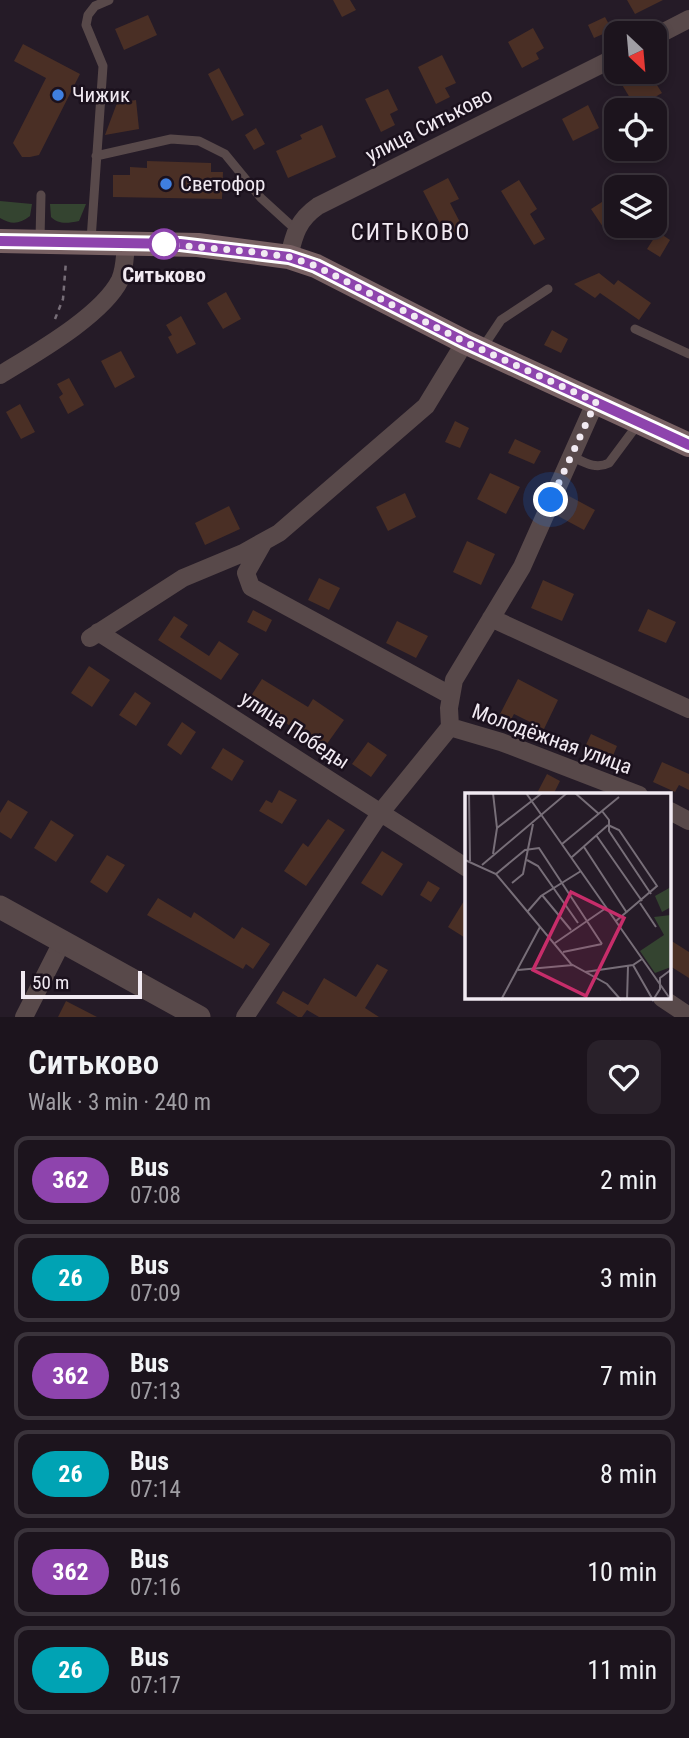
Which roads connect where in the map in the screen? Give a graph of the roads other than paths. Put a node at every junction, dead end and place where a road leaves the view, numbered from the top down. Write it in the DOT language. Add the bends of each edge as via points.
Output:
graph roads {
  1 [pos="109,0"];
  2 [pos="689,19"];
  3 [pos="667,30"];
  4 [pos="604,63"];
  5 [pos="96,156"];
  6 [pos="41,195"];
  7 [pos="295,229"];
  8 [pos="2,239"];
  9 [pos="40,241"];
  10 [pos="90,242"];
  11 [pos="127,243"];
  12 [pos="289,257"];
  13 [pos="548,289"];
  14 [pos="635,330"];
  15 [pos="473,346"];
  16 [pos="689,354"];
  17 [pos="0,375"];
  18 [pos="596,402"];
  19 [pos="639,422"];
  20 [pos="689,444"];
  21 [pos="571,456"];
  22 [pos="263,543"];
  23 [pos="491,618"];
  24 [pos="450,695"];
  25 [pos="689,709"];
  26 [pos="450,727"];
  27 [pos="634,793"];
  28 [pos="381,812"];
  29 [pos="672,812"];
  30 [pos="689,821"];
  31 [pos="465,867"];
  32 [pos="0,907"];
  33 [pos="62,942"];
  34 [pos="665,1000"];
  35 [pos="689,1016"];
  36 [pos="24,1017"];
  37 [pos="199,1017"];
  38 [pos="245,1017"];
  1 -- 5 [label="lane" via="95,6 86,25 103,66"];
  2 -- 3 [label="street"];
  4 -- 7 [label="street, улица Ситьково" via="318,206"];
  5 -- 7 [label="lane" via="171,139 199,141 225,154 261,198"];
  5 -- 10 [label="lane"];
  6 -- 9 [label="lane"];
  7 -- 12 [label="street"];
  8 -- 9 [label="main road"];
  9 -- 10 [label="main road"];
  10 -- 11 [label="main road"];
  11 -- 12 [label="main road"];
  11 -- 17 [label="street" via="120,279 109,296"];
  12 -- 15 [label="main road" via="326,271"];
  13 -- 15 [label="lane" via="501,320"];
  14 -- 16 [label="lane"];
  15 -- 18 [label="main road"];
  15 -- 22 [label="street" via="426,406"];
  18 -- 19 [label="main road"];
  18 -- 21 [label="street"];
  19 -- 20 [label="main road"];
  19 -- 21 [label="lane" via="609,463 592,466"];
  21 -- 23 [label="street" via="522,567"];
  22 -- 24 [label="street" via="246,573 251,587"];
  22 -- 28 [label="street, улица Победы" via="183,578 94,635"];
  23 -- 24 [label="street" via="454,680"];
  23 -- 25 [label="street"];
  24 -- 26 [label="street"];
  26 -- 27 [label="street, Молодёжная улица"];
  26 -- 28 [label="street"];
  28 -- 31 [label="street, улица Победы"];
  28 -- 38 [label="street"];
  29 -- 30 [label="street"];
  32 -- 33 [label="street"];
  33 -- 36 [label="street"];
  33 -- 37 [label="street"];
  34 -- 35 [label="street"];
}
